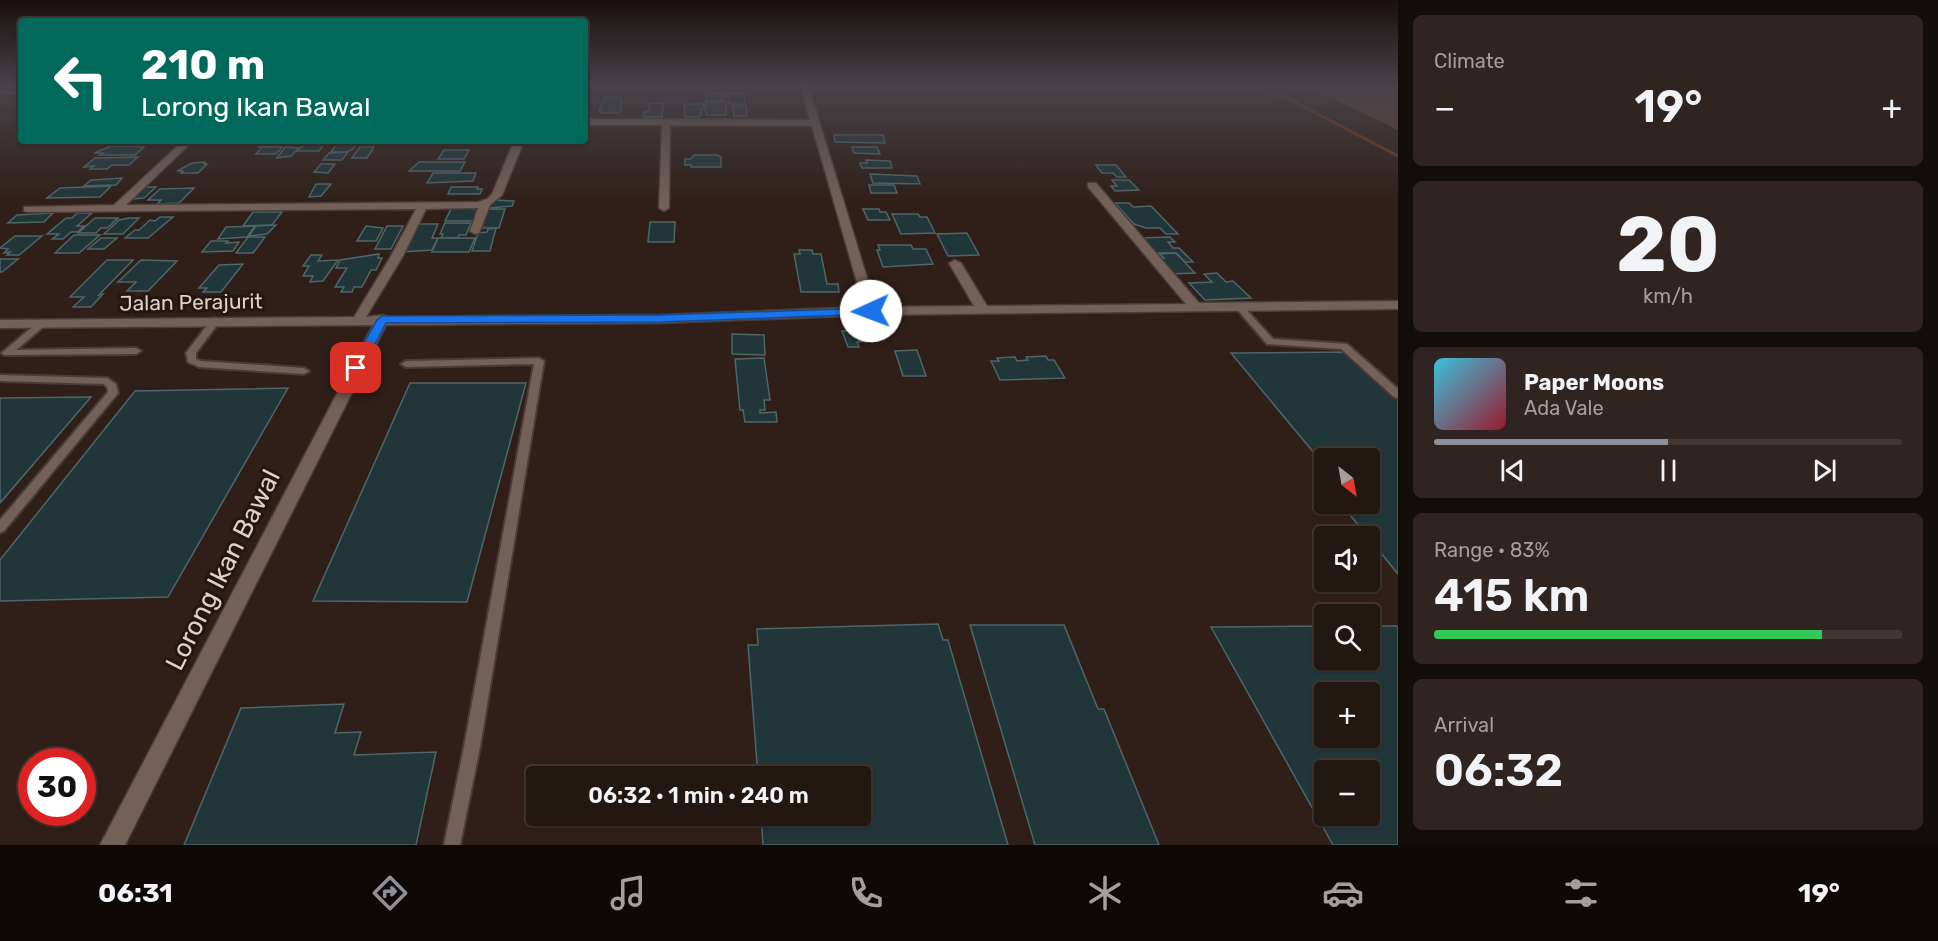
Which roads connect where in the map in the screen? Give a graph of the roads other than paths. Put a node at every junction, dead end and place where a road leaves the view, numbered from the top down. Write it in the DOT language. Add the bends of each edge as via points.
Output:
graph roads {
  1 [pos="666,124"];
  2 [pos="817,124"];
  3 [pos="185,144"];
  4 [pos="518,144"];
  5 [pos="1092,185"];
  6 [pos="485,204"];
  7 [pos="423,205"];
  8 [pos="117,208"];
  9 [pos="664,208"];
  10 [pos="28,209"];
  11 [pos="475,231"];
  12 [pos="955,263"];
  13 [pos="1398,305"];
  14 [pos="1240,308"];
  15 [pos="1197,309"];
  16 [pos="983,310"];
  17 [pos="871,311"];
  18 [pos="359,319"];
  19 [pos="382,320"];
  20 [pos="214,321"];
  21 [pos="0,324"];
  22 [pos="41,324"];
  23 [pos="136,351"];
  24 [pos="4,356"];
  25 [pos="406,364"];
  26 [pos="304,371"];
  27 [pos="0,378"];
  28 [pos="1398,396"];
  29 [pos="0,528"];
  30 [pos="112,845"];
  31 [pos="452,845"];
  1 -- 9 [label="street"];
  2 -- 17 [label="street"];
  3 -- 8 [label="street"];
  4 -- 6 [label="street" via="497,195"];
  5 -- 15 [label="street"];
  6 -- 7 [label="street"];
  6 -- 11 [label="street"];
  7 -- 8 [label="street"];
  7 -- 18 [label="street"];
  8 -- 10 [label="street"];
  12 -- 16 [label="street"];
  13 -- 14 [label="street, Jalan Perajurit"];
  14 -- 15 [label="street, Jalan Perajurit"];
  14 -- 28 [label="lane" via="1270,342 1344,346"];
  15 -- 16 [label="street, Jalan Perajurit"];
  16 -- 17 [label="street, Jalan Perajurit"];
  17 -- 19 [label="street, Jalan Perajurit" via="661,319"];
  18 -- 19 [label="street, Jalan Perajurit"];
  18 -- 20 [label="street, Jalan Perajurit"];
  19 -- 30 [label="street, Lorong Ikan Bawal"];
  20 -- 22 [label="street, Jalan Perajurit"];
  20 -- 26 [label="lane" via="191,353 191,360"];
  21 -- 22 [label="street, Jalan Perajurit"];
  22 -- 24 [label="lane"];
  23 -- 24 [label="lane"];
  25 -- 31 [label="lane" via="539,361"];
  27 -- 29 [label="lane" via="106,381 113,393"];
}
